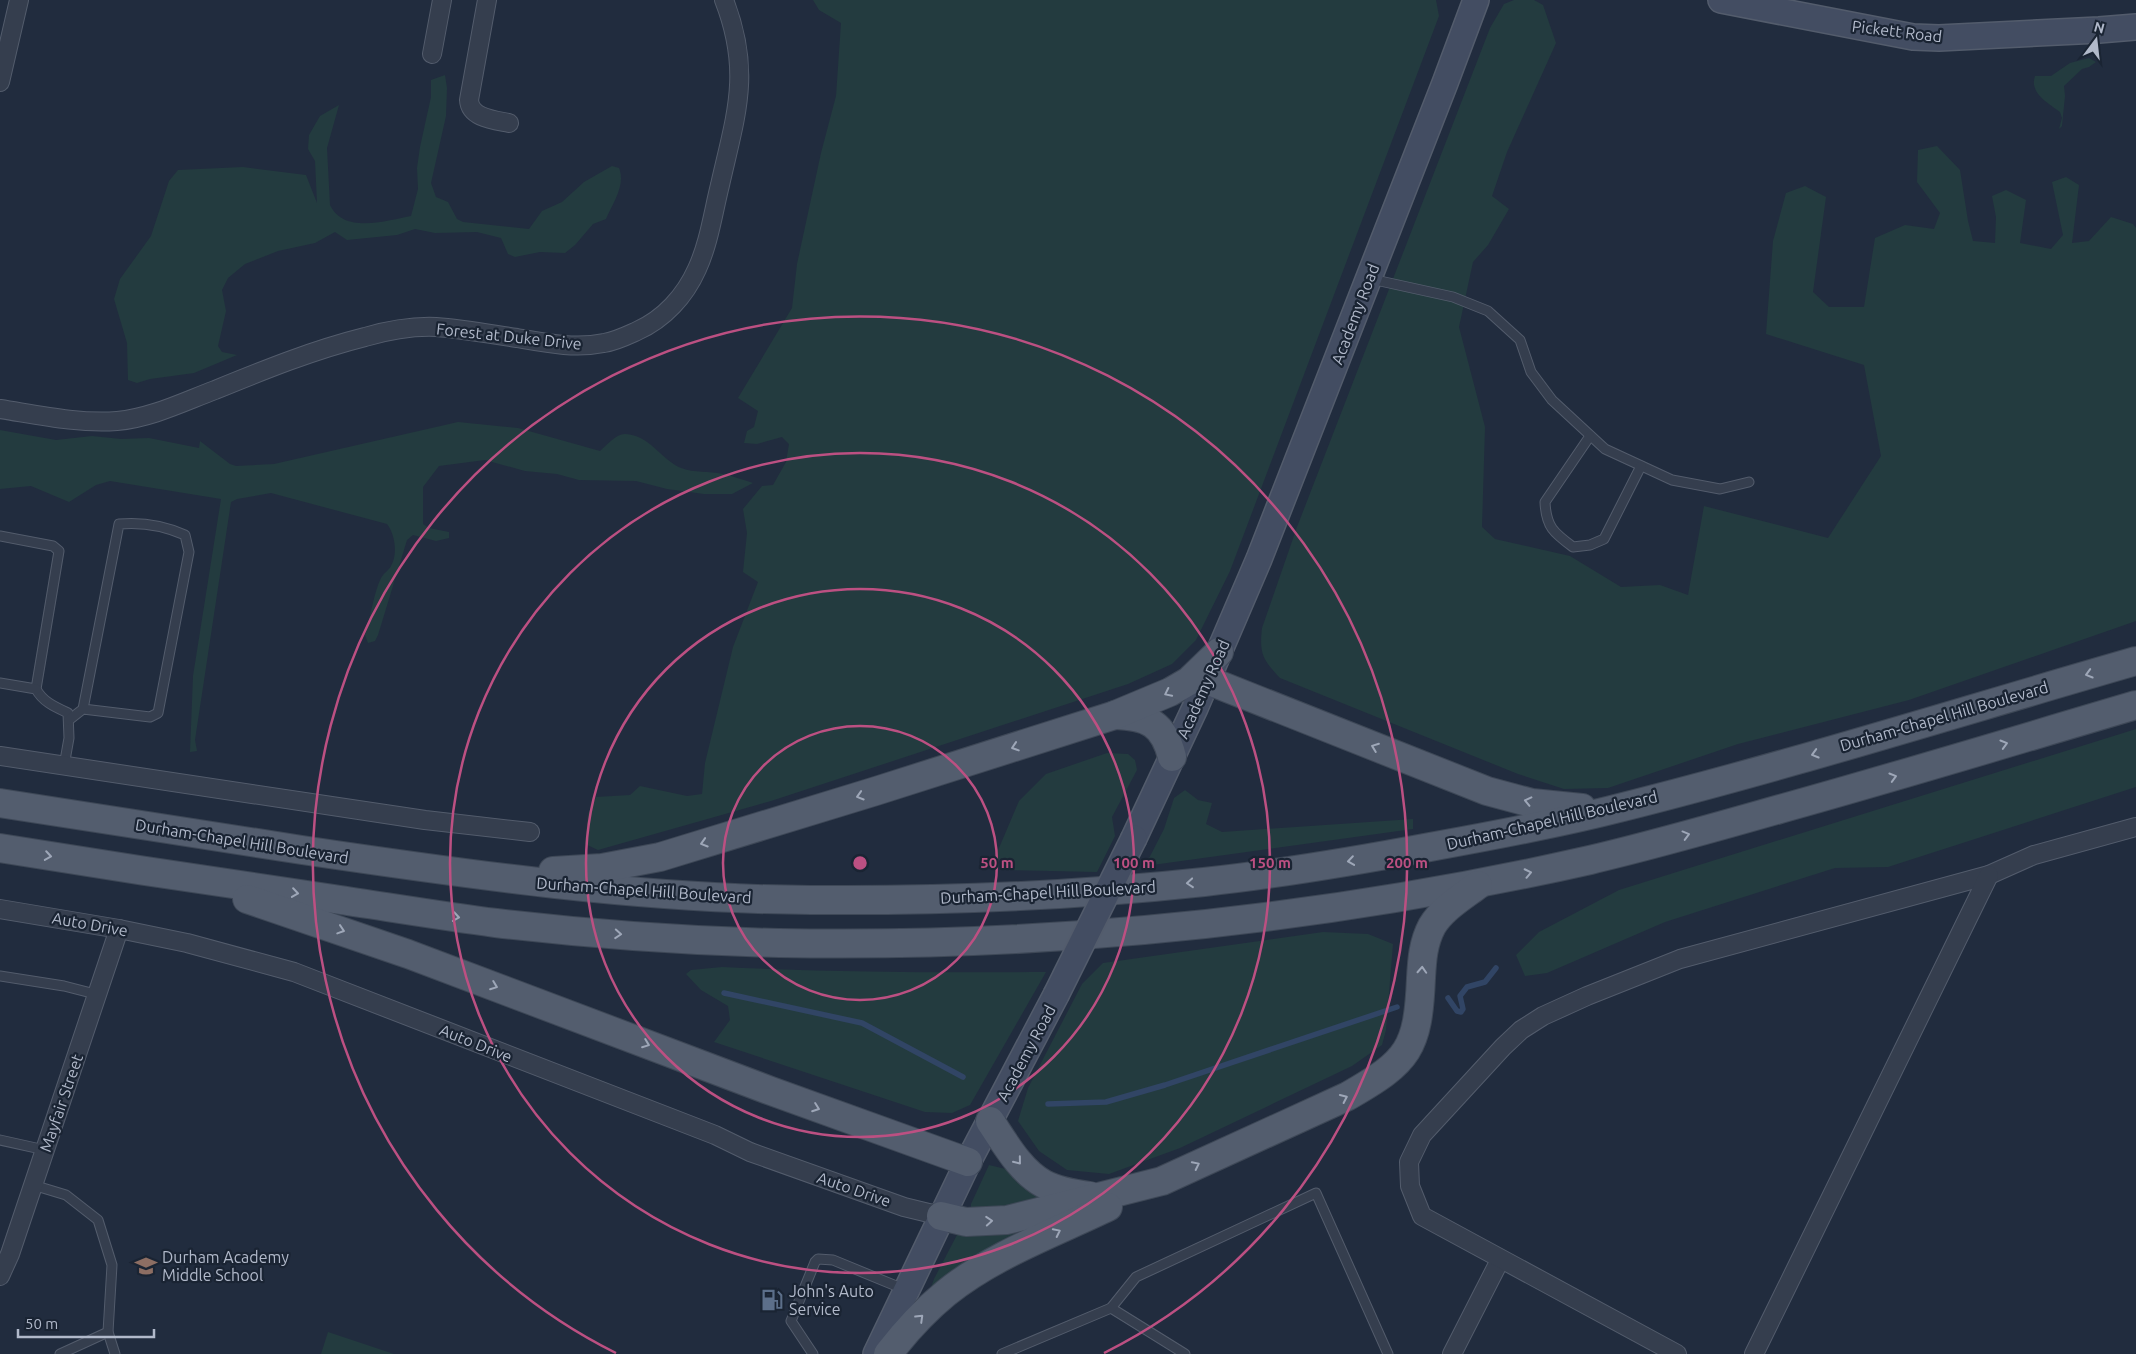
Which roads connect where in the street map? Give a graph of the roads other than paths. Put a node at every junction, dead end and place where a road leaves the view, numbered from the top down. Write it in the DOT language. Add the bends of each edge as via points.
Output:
graph roads {
  1 [pos="20,0"];
  2 [pos="442,0"];
  3 [pos="487,0"];
  4 [pos="724,0"];
  5 [pos="1476,0"];
  6 [pos="1721,0"];
  7 [pos="2136,26"];
  8 [pos="432,54"];
  9 [pos="0,82"];
  10 [pos="509,123"];
  11 [pos="1368,278"];
  12 [pos="0,409"];
  13 [pos="1590,436"];
  14 [pos="1641,466"];
  15 [pos="1749,482"];
  16 [pos="0,536"];
  17 [pos="1219,652"];
  18 [pos="2136,661"];
  19 [pos="1207,680"];
  20 [pos="0,683"];
  21 [pos="36,689"];
  22 [pos="2136,705"];
  23 [pos="83,709"];
  24 [pos="1115,715"];
  25 [pos="69,720"];
  26 [pos="0,756"];
  27 [pos="1172,757"];
  28 [pos="64,766"];
  29 [pos="0,804"];
  30 [pos="1611,810"];
  31 [pos="2136,827"];
  32 [pos="530,832"];
  33 [pos="0,848"];
  34 [pos="450,872"];
  35 [pos="179,876"];
  36 [pos="1989,876"];
  37 [pos="1480,883"];
  38 [pos="0,909"];
  39 [pos="119,929"];
  40 [pos="0,976"];
  41 [pos="99,995"];
  42 [pos="990,1121"];
  43 [pos="0,1140"];
  44 [pos="45,1150"];
  45 [pos="968,1162"];
  46 [pos="1162,1181"];
  47 [pos="33,1185"];
  48 [pos="1099,1197"];
  49 [pos="941,1216"];
  50 [pos="5,1252"];
  51 [pos="1500,1260"];
  52 [pos="0,1276"];
  53 [pos="906,1290"];
  54 [pos="1111,1308"];
  55 [pos="108,1332"];
  56 [pos="1018,1351"];
  57 [pos="60,1354"];
  58 [pos="115,1354"];
  59 [pos="813,1354"];
  60 [pos="876,1354"];
  61 [pos="888,1354"];
  62 [pos="1002,1354"];
  63 [pos="1184,1354"];
  64 [pos="1388,1354"];
  65 [pos="1452,1354"];
  66 [pos="1677,1354"];
  67 [pos="1754,1354"];
  1 -- 9 [label="street"];
  2 -- 8 [label="street"];
  3 -- 10 [label="street" via="469,107 474,113"];
  4 -- 12 [label="street, Forest at Duke Drive" via="739,50 739,100 708,235 697,270 681,295 645,327 615,341 586,346 476,331 418,328 366,337 303,355 165,410 133,418 79,420"];
  5 -- 11 [label="main road, Academy Road"];
  6 -- 7 [label="main road, Pickett Road" via="1913,37"];
  11 -- 13 [label="lane" via="1453,297 1488,312 1520,340 1531,372 1552,400"];
  11 -- 17 [label="main road, Academy Road" via="1259,559"];
  13 -- 14 [label="lane" via="1605,450"];
  13 -- 14 [label="lane" via="1545,502 1545,515 1554,532 1573,547 1604,539"];
  14 -- 15 [label="lane" via="1672,480 1720,489"];
  16 -- 21 [label="lane" via="53,546 59,551"];
  17 -- 19 [label="main road, Academy Road"];
  17 -- 24 [label="main road, one-way" via="1189,681"];
  18 -- 30 [label="main road, Durham-Chapel Hill Boulevard, one-way"];
  19 -- 27 [label="main road, Academy Road"];
  30 -- 19 [label="main road, one-way" via="1532,803 1487,791"];
  20 -- 21 [label="lane"];
  21 -- 25 [label="lane" via="51,706 68,714"];
  37 -- 22 [label="main road, one-way" via="1595,859 1714,827"];
  23 -- 23 [label="lane" via="119,524 171,529 185,535 188,552 158,713 150,717"];
  23 -- 25 [label="lane"];
  24 -- 27 [label="main road" via="1143,718 1155,725 1168,740"];
  24 -- 34 [label="main road, one-way" via="652,859 611,867 566,870"];
  25 -- 28 [label="lane"];
  26 -- 28 [label="street"];
  27 -- 42 [label="main road, Academy Road, bridge" via="1056,996"];
  28 -- 32 [label="street" via="425,820"];
  29 -- 34 [label="main road, Durham-Chapel Hill Boulevard"];
  30 -- 34 [label="main road, Durham-Chapel Hill Boulevard, one-way" via="1360,860 1206,882 974,899 808,900 672,895"];
  31 -- 36 [label="street" via="2034,855"];
  33 -- 35 [label="main road, one-way"];
  35 -- 37 [label="main road, one-way" via="495,923 583,932 689,940 870,944 1105,935 1226,923 1344,907"];
  35 -- 45 [label="main road, one-way" via="362,937"];
  36 -- 51 [label="street" via="1680,958 1587,996 1521,1030 1422,1136 1409,1162 1410,1186 1422,1216"];
  36 -- 67 [label="street"];
  46 -- 37 [label="main road, one-way" via="1348,1096 1394,1066 1406,1054 1420,1013 1423,953 1428,936 1441,914"];
  38 -- 39 [label="street, Auto Drive"];
  39 -- 41 [label="street, Mayfair Street"];
  39 -- 49 [label="street, Auto Drive" via="294,972 715,1135 750,1152 904,1207"];
  40 -- 41 [label="lane"];
  41 -- 44 [label="street, Mayfair Street"];
  42 -- 45 [label="main road, Academy Road"];
  42 -- 48 [label="main road, one-way" via="1020,1164 1043,1184"];
  43 -- 44 [label="lane"];
  44 -- 47 [label="street, Mayfair Street"];
  45 -- 49 [label="main road, Academy Road"];
  46 -- 48 [label="main road"];
  61 -- 46 [label="main road, one-way" via="919,1318 959,1284 1012,1253"];
  47 -- 50 [label="street, Mayfair Street"];
  47 -- 55 [label="lane" via="66,1195 98,1220 112,1265"];
  49 -- 48 [label="main road, one-way" via="966,1222 1007,1220"];
  49 -- 53 [label="main road, Academy Road"];
  50 -- 52 [label="street, Mayfair Street"];
  51 -- 65 [label="street"];
  51 -- 66 [label="street"];
  53 -- 59 [label="lane" via="834,1260 818,1259 791,1321"];
  53 -- 60 [label="main road, Academy Road"];
  54 -- 56 [label="lane"];
  54 -- 63 [label="lane"];
  54 -- 64 [label="lane" via="1136,1277 1316,1193"];
  55 -- 57 [label="lane"];
  55 -- 58 [label="lane"];
  56 -- 62 [label="lane"];
}
